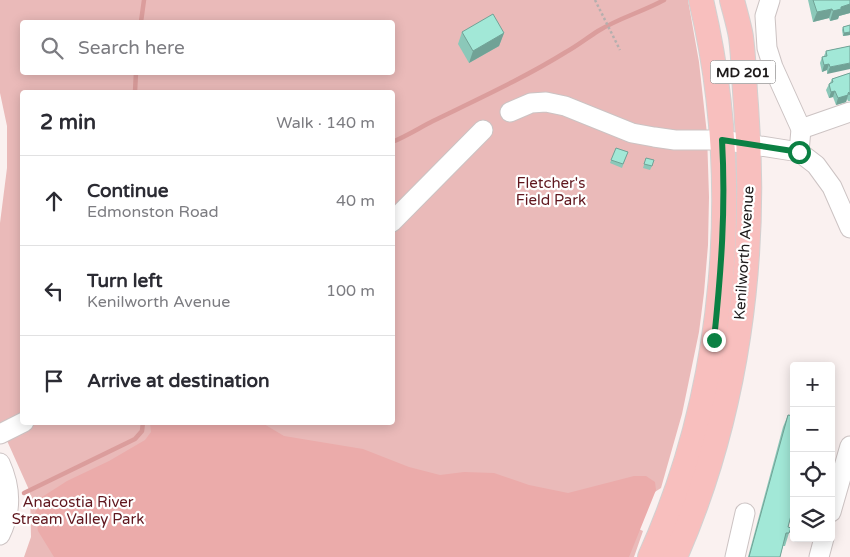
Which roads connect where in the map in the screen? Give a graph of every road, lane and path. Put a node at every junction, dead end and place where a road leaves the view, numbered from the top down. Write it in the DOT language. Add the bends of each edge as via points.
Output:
graph roads {
  1 [pos="595,0"];
  2 [pos="702,0"];
  3 [pos="732,0"];
  4 [pos="769,2"];
  5 [pos="620,50"];
  6 [pos="510,112"];
  7 [pos="850,112"];
  8 [pos="801,129"];
  9 [pos="483,130"];
  10 [pos="722,140"];
  11 [pos="749,145"];
  12 [pos="799,152"];
  13 [pos="395,219"];
  14 [pos="850,228"];
  15 [pos="20,424"];
  16 [pos="0,434"];
  17 [pos="850,446"];
  18 [pos="0,463"];
  19 [pos="835,498"];
  20 [pos="746,512"];
  21 [pos="0,535"];
  22 [pos="823,542"];
  23 [pos="650,557"];
  24 [pos="675,557"];
  25 [pos="735,557"];
  26 [pos="819,557"];
  1 -- 5 [label="path"];
  2 -- 10 [label="main road, Kenilworth Avenue / MD 201" via="718,92"];
  3 -- 11 [label="main road, Kenilworth Avenue / MD 201" via="741,37"];
  4 -- 8 [label="street" via="767,48"];
  6 -- 10 [label="street" via="530,103 546,102 646,136"];
  7 -- 8 [label="street"];
  8 -- 12 [label="street"];
  9 -- 13 [label="street"];
  10 -- 11 [label="street"];
  10 -- 23 [label="main road, Kenilworth Avenue / MD 201" via="723,246 714,340 688,457"];
  11 -- 12 [label="street"];
  11 -- 24 [label="main road, Kenilworth Avenue / MD 201" via="749,221 735,364 713,453"];
  12 -- 14 [label="street" via="816,165 832,187"];
  15 -- 16 [label="street"];
  17 -- 19 [label="street"];
  18 -- 21 [label="street" via="8,483 8,511"];
  20 -- 25 [label="street"];
  22 -- 26 [label="street"];
}
